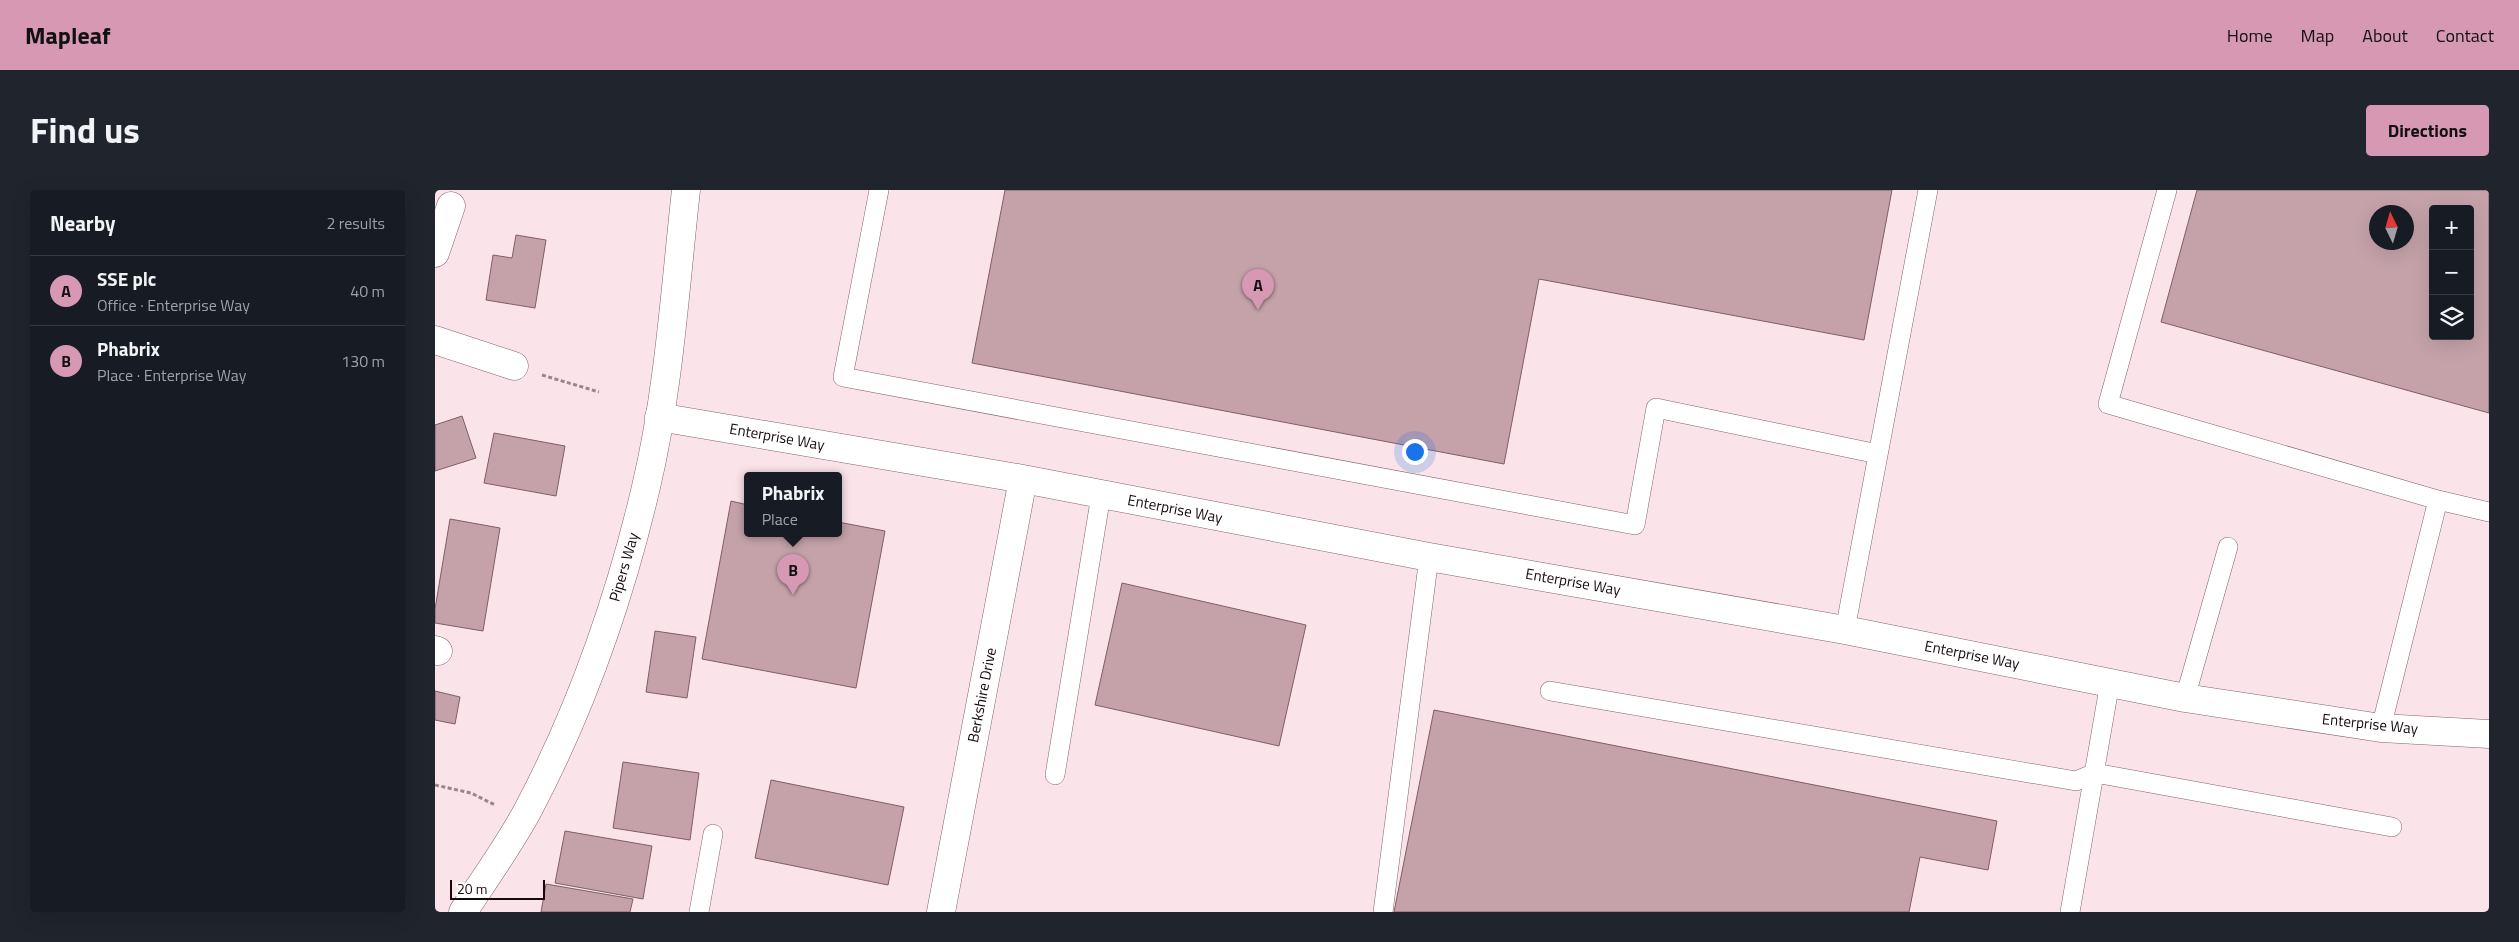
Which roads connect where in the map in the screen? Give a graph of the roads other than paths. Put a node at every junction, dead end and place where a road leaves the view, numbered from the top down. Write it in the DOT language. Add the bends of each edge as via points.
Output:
graph roads {
  1 [pos="686,190"];
  2 [pos="879,190"];
  3 [pos="1927,190"];
  4 [pos="2167,190"];
  5 [pos="451,206"];
  6 [pos="435,254"];
  7 [pos="435,340"];
  8 [pos="514,366"];
  9 [pos="659,417"];
  10 [pos="1878,454"];
  11 [pos="1023,479"];
  12 [pos="1101,495"];
  13 [pos="2438,500"];
  14 [pos="2489,512"];
  15 [pos="2228,547"];
  16 [pos="1429,556"];
  17 [pos="1845,630"];
  18 [pos="2109,682"];
  19 [pos="1550,691"];
  20 [pos="2185,698"];
  21 [pos="2381,728"];
  22 [pos="2489,734"];
  23 [pos="2095,773"];
  24 [pos="1055,775"];
  25 [pos="2392,828"];
  26 [pos="713,834"];
  27 [pos="463,912"];
  28 [pos="699,912"];
  29 [pos="941,912"];
  30 [pos="1383,912"];
  31 [pos="2070,912"];
  1 -- 9 [label="street, Pipers Way" via="672,335"];
  2 -- 10 [label="lane" via="843,377 1635,525 1655,408"];
  3 -- 10 [label="lane"];
  4 -- 13 [label="lane" via="2108,404"];
  5 -- 6 [label="street"];
  7 -- 8 [label="street"];
  9 -- 11 [label="street, Enterprise Way"];
  9 -- 27 [label="street, Pipers Way" via="646,486 611,614 580,699 529,807"];
  10 -- 17 [label="lane"];
  11 -- 12 [label="street, Enterprise Way"];
  11 -- 29 [label="street, Berkshire Drive"];
  12 -- 16 [label="street, Enterprise Way"];
  12 -- 24 [label="lane"];
  13 -- 14 [label="lane"];
  13 -- 21 [label="lane"];
  15 -- 20 [label="lane"];
  16 -- 17 [label="street, Enterprise Way"];
  16 -- 30 [label="lane"];
  17 -- 18 [label="street, Enterprise Way"];
  18 -- 20 [label="street, Enterprise Way"];
  18 -- 23 [label="lane"];
  19 -- 23 [label="lane" via="2075,781"];
  20 -- 21 [label="street, Enterprise Way"];
  21 -- 22 [label="street, Enterprise Way"];
  23 -- 25 [label="lane"];
  23 -- 31 [label="lane"];
  26 -- 28 [label="lane"];
}
